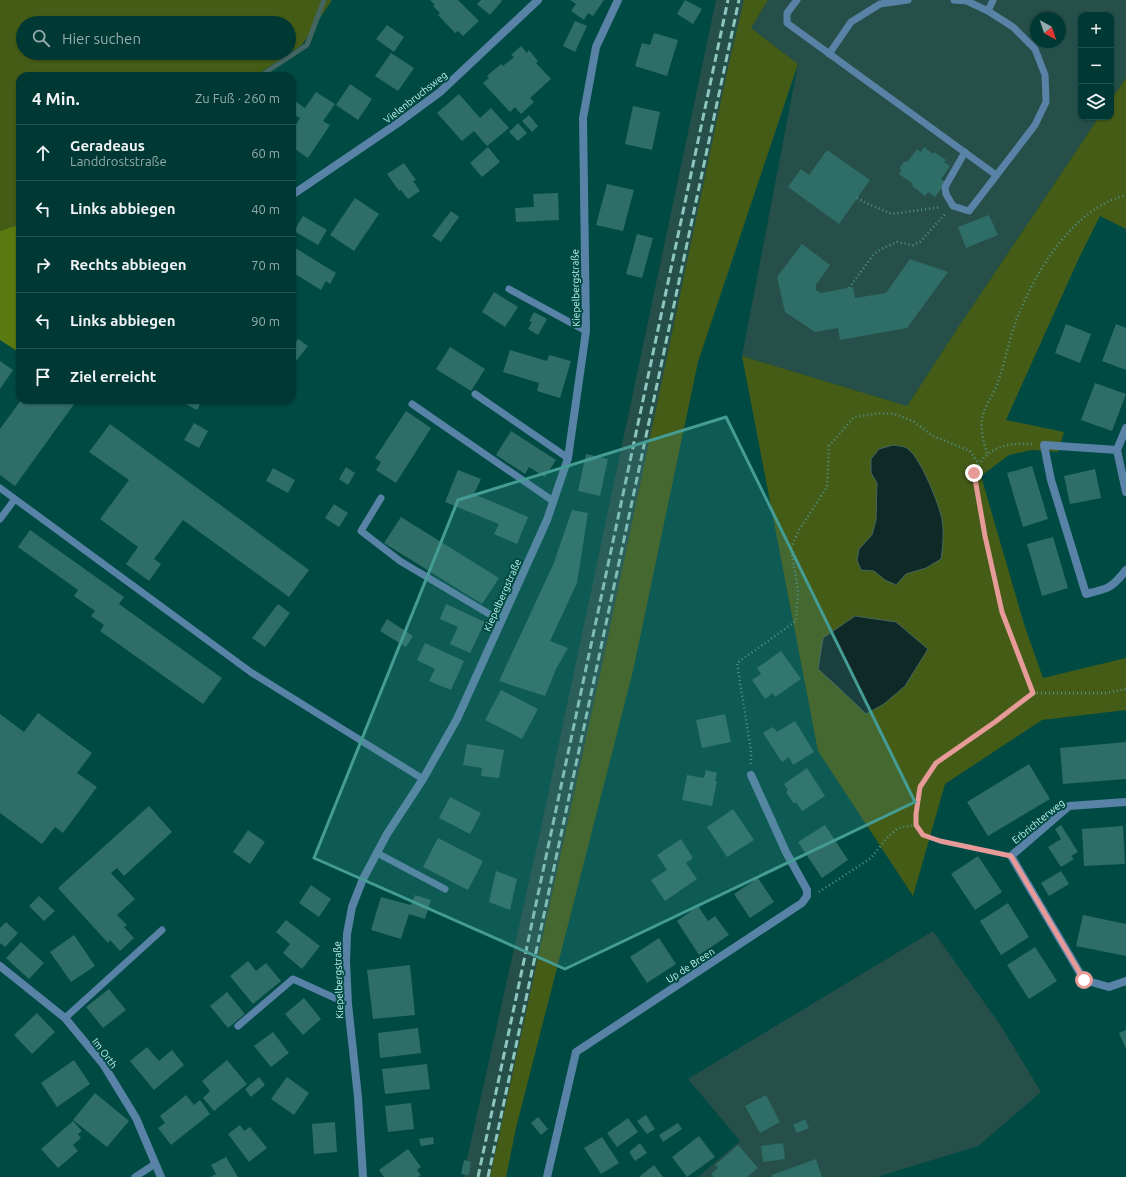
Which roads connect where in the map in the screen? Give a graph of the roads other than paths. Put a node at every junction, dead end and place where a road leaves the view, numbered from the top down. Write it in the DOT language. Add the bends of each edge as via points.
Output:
graph roads {
  1 [pos="538,0"];
  2 [pos="618,0"];
  3 [pos="797,0"];
  4 [pos="908,0"];
  5 [pos="954,0"];
  6 [pos="993,0"];
  7 [pos="988,11"];
  8 [pos="829,54"];
  9 [pos="965,152"];
  10 [pos="996,175"];
  11 [pos="296,192"];
  12 [pos="509,289"];
  13 [pos="586,331"];
  14 [pos="475,394"];
  15 [pos="412,404"];
  16 [pos="1126,428"];
  17 [pos="1118,450"];
  18 [pos="568,458"];
  19 [pos="0,488"];
  20 [pos="1126,492"];
  21 [pos="381,498"];
  22 [pos="15,499"];
  23 [pos="553,501"];
  24 [pos="0,519"];
  25 [pos="1126,570"];
  26 [pos="501,621"];
  27 [pos="751,775"];
  28 [pos="423,779"];
  29 [pos="1126,802"];
  30 [pos="377,853"];
  31 [pos="445,889"];
  32 [pos="162,930"];
  33 [pos="0,966"];
  34 [pos="1126,981"];
  35 [pos="348,1004"];
  36 [pos="65,1018"];
  37 [pos="238,1026"];
  38 [pos="155,1164"];
  39 [pos="135,1177"];
  40 [pos="161,1177"];
  41 [pos="364,1177"];
  42 [pos="547,1177"];
  1 -- 11 [label="street, Vielenbruchsweg" via="440,92"];
  2 -- 13 [label="street, Kiepelbergstraße" via="596,47 583,118"];
  3 -- 8 [label="lane" via="787,13 787,24"];
  4 -- 8 [label="lane" via="880,4 851,22"];
  5 -- 7 [label="lane" via="967,2"];
  6 -- 7 [label="lane"];
  7 -- 10 [label="lane" via="1013,27 1035,49 1045,76 1046,102 1035,125"];
  8 -- 9 [label="lane"];
  9 -- 10 [label="lane"];
  9 -- 10 [label="lane" via="945,187 953,206 969,211"];
  12 -- 13 [label="lane"];
  13 -- 18 [label="street, Kiepelbergstraße"];
  14 -- 18 [label="lane"];
  15 -- 23 [label="lane"];
  16 -- 17 [label="street"];
  17 -- 20 [label="street"];
  17 -- 25 [label="street" via="1044,445 1051,480 1086,594 1106,589 1116,583"];
  18 -- 23 [label="street, Kiepelbergstraße"];
  19 -- 22 [label="lane"];
  21 -- 26 [label="lane" via="361,531 400,561"];
  22 -- 24 [label="lane"];
  22 -- 28 [label="lane" via="252,673"];
  23 -- 26 [label="street, Kiepelbergstraße" via="547,520"];
  26 -- 28 [label="street, Kiepelbergstraße" via="457,719"];
  27 -- 42 [label="street, Up de Breen" via="786,852 803,881 807,896 802,903 576,1052"];
  28 -- 30 [label="street, Kiepelbergstraße" via="386,834"];
  29 -- 34 [label="street, Erbrichterweg" via="1069,806 1011,856 1084,980 1109,987"];
  30 -- 31 [label="lane"];
  30 -- 35 [label="street, Kiepelbergstraße" via="352,907 347,934"];
  32 -- 36 [label="lane"];
  33 -- 36 [label="street, Im Orth"];
  35 -- 37 [label="lane" via="293,979"];
  35 -- 41 [label="street, Kiepelbergstraße"];
  36 -- 38 [label="street, Im Orth" via="103,1064 136,1118"];
  38 -- 39 [label="lane"];
  38 -- 40 [label="street, Im Orth"];
}
